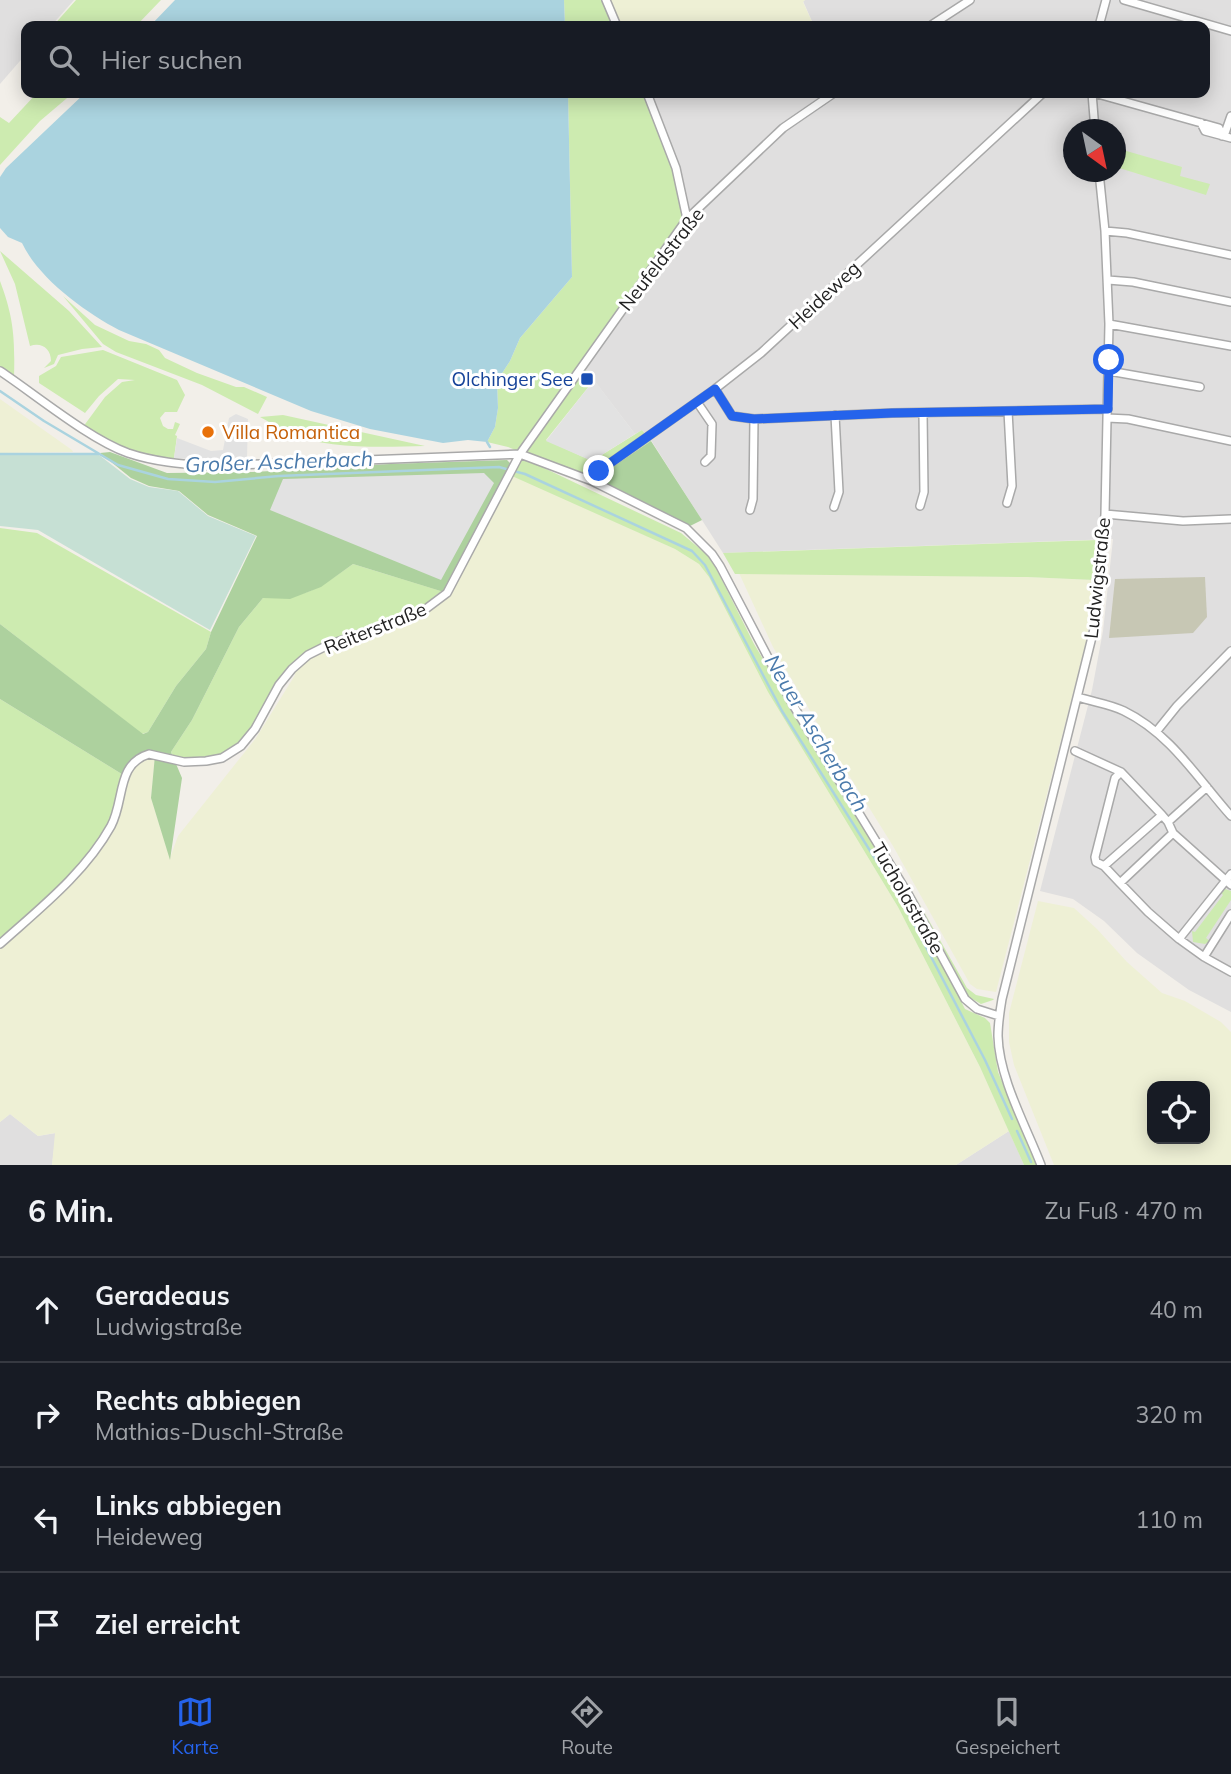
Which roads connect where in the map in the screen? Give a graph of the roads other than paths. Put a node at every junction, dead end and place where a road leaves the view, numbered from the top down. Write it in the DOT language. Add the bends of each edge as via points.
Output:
graph roads {
  1 [pos="606,0"];
  2 [pos="970,0"];
  3 [pos="1106,0"];
  4 [pos="1124,0"];
  5 [pos="615,21"];
  6 [pos="938,21"];
  7 [pos="1100,21"];
  8 [pos="1196,21"];
  9 [pos="1210,25"];
  10 [pos="1231,31"];
  11 [pos="649,98"];
  12 [pos="827,98"];
  13 [pos="1038,98"];
  14 [pos="1093,98"];
  15 [pos="1111,98"];
  16 [pos="1231,116"];
  17 [pos="1094,119"];
  18 [pos="1226,137"];
  19 [pos="1099,182"];
  20 [pos="687,219"];
  21 [pos="1105,231"];
  22 [pos="1231,255"];
  23 [pos="1108,280"];
  24 [pos="1231,302"];
  25 [pos="1110,324"];
  26 [pos="1231,346"];
  27 [pos="0,371"];
  28 [pos="1109,371"];
  29 [pos="1200,387"];
  30 [pos="715,389"];
  31 [pos="696,402"];
  32 [pos="1008,411"];
  33 [pos="923,413"];
  34 [pos="1107,413"];
  35 [pos="835,415"];
  36 [pos="754,419"];
  37 [pos="1231,441"];
  38 [pos="520,454"];
  39 [pos="705,462"];
  40 [pos="592,481"];
  41 [pos="1007,503"];
  42 [pos="920,506"];
  43 [pos="834,507"];
  44 [pos="750,510"];
  45 [pos="1105,514"];
  46 [pos="1231,519"];
  47 [pos="1231,651"];
  48 [pos="1078,696"];
  49 [pos="1156,732"];
  50 [pos="1075,751"];
  51 [pos="1121,772"];
  52 [pos="1207,788"];
  53 [pos="1162,814"];
  54 [pos="1231,816"];
  55 [pos="1168,822"];
  56 [pos="1173,833"];
  57 [pos="1104,866"];
  58 [pos="1229,880"];
  59 [pos="1120,883"];
  60 [pos="1231,914"];
  61 [pos="1179,939"];
  62 [pos="0,944"];
  63 [pos="1204,957"];
  64 [pos="1231,972"];
  65 [pos="999,1016"];
  66 [pos="1041,1165"];
  1 -- 5 [label="street"];
  2 -- 6 [label="street"];
  3 -- 7 [label="street"];
  4 -- 8 [label="street"];
  9 -- 10 [label="street"];
  11 -- 20 [label="street" via="676,168"];
  12 -- 20 [label="street, Neufeldstraße" via="783,128"];
  13 -- 30 [label="street, Heideweg" via="761,353"];
  14 -- 17 [label="street"];
  15 -- 18 [label="street" via="1219,128"];
  16 -- 18 [label="street"];
  19 -- 21 [label="street, Ludwigstraße"];
  20 -- 38 [label="street, Neufeldstraße"];
  21 -- 22 [label="street"];
  21 -- 23 [label="street, Ludwigstraße"];
  23 -- 24 [label="street"];
  23 -- 25 [label="street, Ludwigstraße"];
  25 -- 26 [label="street"];
  25 -- 28 [label="street, Ludwigstraße"];
  27 -- 38 [label="street" via="93,435 127,452 169,463 209,466"];
  28 -- 29 [label="street"];
  28 -- 34 [label="street, Ludwigstraße"];
  30 -- 31 [label="street, Heideweg"];
  30 -- 36 [label="street" via="732,416"];
  31 -- 39 [label="street" via="712,424 711,456"];
  31 -- 40 [label="street, Heideweg" via="599,471"];
  32 -- 33 [label="street"];
  32 -- 34 [label="street"];
  32 -- 41 [label="street" via="1013,486"];
  33 -- 35 [label="street"];
  33 -- 42 [label="street" via="924,492"];
  34 -- 37 [label="street"];
  34 -- 45 [label="street, Ludwigstraße"];
  35 -- 36 [label="street"];
  35 -- 43 [label="street" via="839,492"];
  36 -- 44 [label="street"];
  38 -- 40 [label="street, Tucholastraße"];
  38 -- 62 [label="street, Reiterstraße" via="447,593 437,603 308,655 279,685 241,746 222,758 184,762 149,754 131,764 112,824 98,846 55,896"];
  40 -- 65 [label="street, Tucholastraße" via="686,528 712,554 768,663 907,892 965,999 977,1009"];
  45 -- 46 [label="street" via="1183,521"];
  45 -- 48 [label="street, Ludwigstraße" via="1095,625"];
  47 -- 49 [label="street"];
  48 -- 49 [label="street" via="1122,710"];
  48 -- 65 [label="street, Ludwigstraße"];
  49 -- 52 [label="street" via="1186,759"];
  50 -- 51 [label="street"];
  51 -- 53 [label="street"];
  51 -- 57 [label="street" via="1115,778 1095,857"];
  52 -- 54 [label="street"];
  52 -- 55 [label="street"];
  53 -- 55 [label="street"];
  53 -- 57 [label="street"];
  55 -- 56 [label="street"];
  56 -- 58 [label="street"];
  56 -- 59 [label="street"];
  57 -- 59 [label="street"];
  58 -- 61 [label="street"];
  59 -- 61 [label="street"];
  60 -- 63 [label="street"];
  61 -- 63 [label="street"];
  63 -- 64 [label="street"];
  65 -- 66 [label="street" via="1001,1062"];
}
